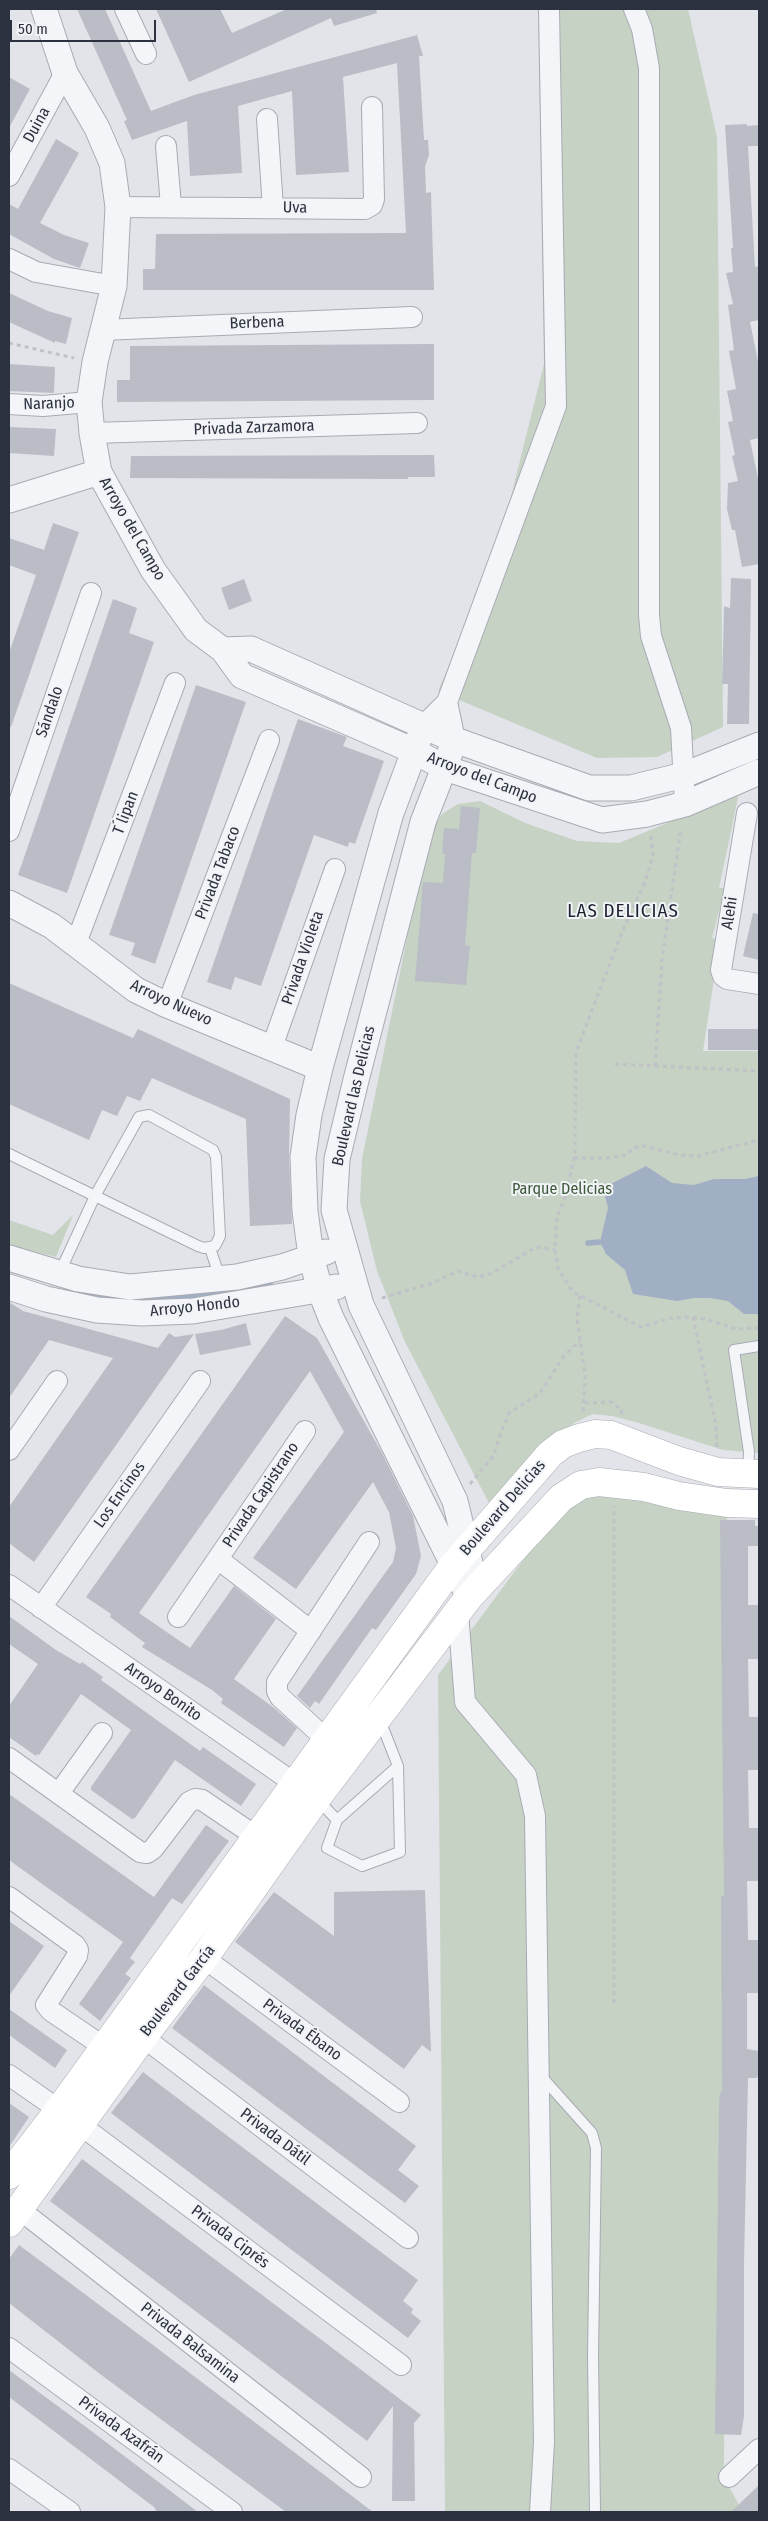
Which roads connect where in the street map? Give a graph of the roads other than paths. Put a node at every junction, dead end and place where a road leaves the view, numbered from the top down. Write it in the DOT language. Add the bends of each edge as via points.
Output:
graph roads {
  1 [pos="44,9"];
  2 [pos="125,9"];
  3 [pos="549,9"];
  4 [pos="634,9"];
  5 [pos="146,54"];
  6 [pos="66,73"];
  7 [pos="372,107"];
  8 [pos="267,119"];
  9 [pos="166,146"];
  10 [pos="9,176"];
  11 [pos="172,206"];
  12 [pos="118,207"];
  13 [pos="273,208"];
  14 [pos="9,259"];
  15 [pos="114,286"];
  16 [pos="412,317"];
  17 [pos="102,330"];
  18 [pos="90,402"];
  19 [pos="9,404"];
  20 [pos="417,423"];
  21 [pos="92,433"];
  22 [pos="99,472"];
  23 [pos="9,500"];
  24 [pos="91,592"];
  25 [pos="223,650"];
  26 [pos="175,682"];
  27 [pos="447,702"];
  28 [pos="424,725"];
  29 [pos="269,740"];
  30 [pos="455,740"];
  31 [pos="759,745"];
  32 [pos="414,751"];
  33 [pos="445,768"];
  34 [pos="759,772"];
  35 [pos="684,775"];
  36 [pos="685,804"];
  37 [pos="747,813"];
  38 [pos="9,831"];
  39 [pos="335,869"];
  40 [pos="9,903"];
  41 [pos="76,943"];
  42 [pos="759,984"];
  43 [pos="167,1005"];
  44 [pos="272,1047"];
  45 [pos="320,1068"];
  46 [pos="9,1154"];
  47 [pos="95,1196"];
  48 [pos="210,1248"];
  49 [pos="343,1248"];
  50 [pos="311,1256"];
  51 [pos="9,1258"];
  52 [pos="59,1274"];
  53 [pos="221,1279"];
  54 [pos="9,1287"];
  55 [pos="320,1290"];
  56 [pos="357,1294"];
  57 [pos="759,1346"];
  58 [pos="57,1381"];
  59 [pos="200,1381"];
  60 [pos="305,1430"];
  61 [pos="9,1450"];
  62 [pos="754,1474"];
  63 [pos="759,1504"];
  64 [pos="369,1542"];
  65 [pos="459,1558"];
  66 [pos="218,1559"];
  67 [pos="9,1585"];
  68 [pos="469,1598"];
  69 [pos="41,1608"];
  70 [pos="178,1617"];
  71 [pos="311,1631"];
  72 [pos="379,1717"];
  73 [pos="102,1733"];
  74 [pos="327,1740"];
  75 [pos="9,1758"];
  76 [pos="347,1758"];
  77 [pos="398,1766"];
  78 [pos="306,1791"];
  79 [pos="59,1793"];
  80 [pos="338,1820"];
  81 [pos="257,1837"];
  82 [pos="9,1897"];
  83 [pos="204,1958"];
  84 [pos="142,2037"];
  85 [pos="104,2047"];
  86 [pos="539,2074"];
  87 [pos="9,2075"];
  88 [pos="399,2102"];
  89 [pos="69,2117"];
  90 [pos="12,2164"];
  91 [pos="14,2216"];
  92 [pos="408,2238"];
  93 [pos="9,2348"];
  94 [pos="401,2365"];
  95 [pos="759,2449"];
  96 [pos="9,2469"];
  97 [pos="361,2477"];
  98 [pos="729,2477"];
  99 [pos="70,2512"];
  100 [pos="232,2512"];
  101 [pos="540,2512"];
  102 [pos="595,2512"];
  1 -- 6 [label="street, Arroyo del Campo"];
  2 -- 5 [label="street"];
  3 -- 27 [label="street" via="556,406"];
  4 -- 35 [label="street" via="642,30 649,68 649,616 651,636 680,728"];
  6 -- 10 [label="street, Duina"];
  6 -- 12 [label="street, Arroyo del Campo" via="97,128 112,163"];
  7 -- 13 [label="street, Uva" via="372,205 365,209"];
  8 -- 13 [label="street"];
  9 -- 11 [label="street"];
  11 -- 12 [label="street, Uva"];
  11 -- 13 [label="street, Uva"];
  12 -- 15 [label="street, Arroyo del Campo"];
  14 -- 15 [label="street" via="36,272"];
  15 -- 17 [label="street, Arroyo del Campo"];
  16 -- 17 [label="street, Berbena"];
  17 -- 18 [label="street, Arroyo del Campo"];
  18 -- 19 [label="street, Naranjo" via="43,406"];
  18 -- 21 [label="street, Arroyo del Campo"];
  20 -- 21 [label="street, Privada Zarzamora"];
  21 -- 22 [label="street, Arroyo del Campo"];
  22 -- 23 [label="street"];
  22 -- 25 [label="street, Arroyo del Campo" via="153,570 196,630"];
  24 -- 38 [label="street, Sándalo"];
  25 -- 28 [label="street, Arroyo del Campo" via="252,649"];
  25 -- 32 [label="street, Arroyo del Campo" via="242,676"];
  26 -- 41 [label="street, T´lipan"];
  27 -- 28 [label="street"];
  27 -- 30 [label="street"];
  28 -- 30 [label="street, Arroyo del Campo"];
  28 -- 32 [label="street"];
  29 -- 43 [label="street, Privada Tabaco"];
  30 -- 33 [label="street, Boulevard las Delicias"];
  30 -- 35 [label="street, Arroyo del Campo" via="589,788 632,788"];
  31 -- 35 [label="street, Arroyo del Campo"];
  32 -- 33 [label="street, Arroyo del Campo"];
  32 -- 45 [label="street" via="390,813"];
  33 -- 36 [label="street, Arroyo del Campo" via="602,820 647,814"];
  33 -- 49 [label="street, Boulevard las Delicias" via="423,822 337,1159 334,1210"];
  34 -- 36 [label="street, Arroyo del Campo"];
  35 -- 36 [label="street"];
  37 -- 42 [label="street, Alehi" via="721,970 727,979"];
  39 -- 44 [label="street, Privada Violeta"];
  40 -- 41 [label="street, Arroyo Nuevo"];
  41 -- 43 [label="street, Arroyo Nuevo" via="136,990"];
  43 -- 44 [label="street, Arroyo Nuevo"];
  44 -- 45 [label="street, Arroyo Nuevo"];
  45 -- 50 [label="street" via="303,1157"];
  46 -- 47 [label="lane"];
  47 -- 48 [label="lane" via="198,1246"];
  47 -- 48 [label="lane" via="138,1117 149,1115 213,1150 216,1156 220,1236 215,1246"];
  47 -- 52 [label="lane"];
  48 -- 53 [label="lane"];
  49 -- 50 [label="street, Arroyo Hondo"];
  49 -- 56 [label="street, Boulevard las Delicias"];
  50 -- 53 [label="street, Arroyo Hondo" via="282,1267"];
  50 -- 55 [label="street"];
  51 -- 52 [label="street, Arroyo Hondo"];
  52 -- 53 [label="street, Arroyo Hondo" via="130,1287"];
  54 -- 55 [label="street, Arroyo Hondo" via="46,1300 97,1310 142,1313 193,1311"];
  55 -- 56 [label="street, Arroyo Hondo"];
  55 -- 65 [label="street" via="335,1327"];
  56 -- 65 [label="street, Boulevard las Delicias" via="455,1501"];
  57 -- 62 [label="lane" via="734,1350"];
  58 -- 61 [label="street"];
  59 -- 69 [label="street, Los Encinos"];
  60 -- 66 [label="street, Privada Capistrano"];
  62 -- 65 [label="main road, Boulevard Delicias" via="718,1472 618,1437 595,1434 579,1438 550,1454"];
  63 -- 68 [label="main road, Boulevard Delicias" via="688,1498 599,1482 581,1485 561,1498"];
  64 -- 71 [label="street"];
  65 -- 68 [label="street"];
  65 -- 74 [label="main road, Boulevard Delicias"];
  66 -- 70 [label="street, Privada Capistrano"];
  66 -- 71 [label="street, Privada Capistrano"];
  67 -- 69 [label="street, Arroyo Bonito"];
  68 -- 72 [label="main road, Boulevard Delicias"];
  68 -- 86 [label="street" via="465,1702 526,1775 535,1816"];
  69 -- 78 [label="street, Arroyo Bonito"];
  71 -- 74 [label="street" via="277,1682 277,1690 280,1697"];
  72 -- 76 [label="main road, Boulevard Delicias"];
  72 -- 77 [label="lane"];
  73 -- 79 [label="street"];
  74 -- 78 [label="main road, Boulevard García"];
  75 -- 79 [label="street"];
  76 -- 78 [label="main road, Boulevard García"];
  77 -- 80 [label="lane"];
  77 -- 80 [label="lane" via="400,1852 362,1866 327,1848"];
  78 -- 80 [label="lane"];
  78 -- 81 [label="main road, Boulevard García"];
  78 -- 83 [label="main road, Boulevard García"];
  79 -- 81 [label="street" via="140,1852 153,1850 189,1802 195,1799 202,1800"];
  81 -- 85 [label="main road, Boulevard García"];
  82 -- 85 [label="street" via="75,1945 77,1956 46,2005"];
  83 -- 84 [label="main road, Boulevard García"];
  83 -- 88 [label="street, Privada Ébano"];
  84 -- 89 [label="main road, Boulevard García"];
  84 -- 92 [label="street, Privada Dátil"];
  85 -- 89 [label="main road, Boulevard García"];
  86 -- 101 [label="street" via="544,2442"];
  86 -- 102 [label="lane" via="592,2133 596,2148"];
  87 -- 89 [label="street, Privada Ciprés"];
  89 -- 90 [label="main road, Boulevard García"];
  89 -- 91 [label="main road, Boulevard García"];
  89 -- 94 [label="street, Privada Ciprés"];
  91 -- 97 [label="street, Privada Balsamina"];
  93 -- 100 [label="street, Privada Azafrán"];
  95 -- 98 [label="street"];
  96 -- 99 [label="street"];
}
